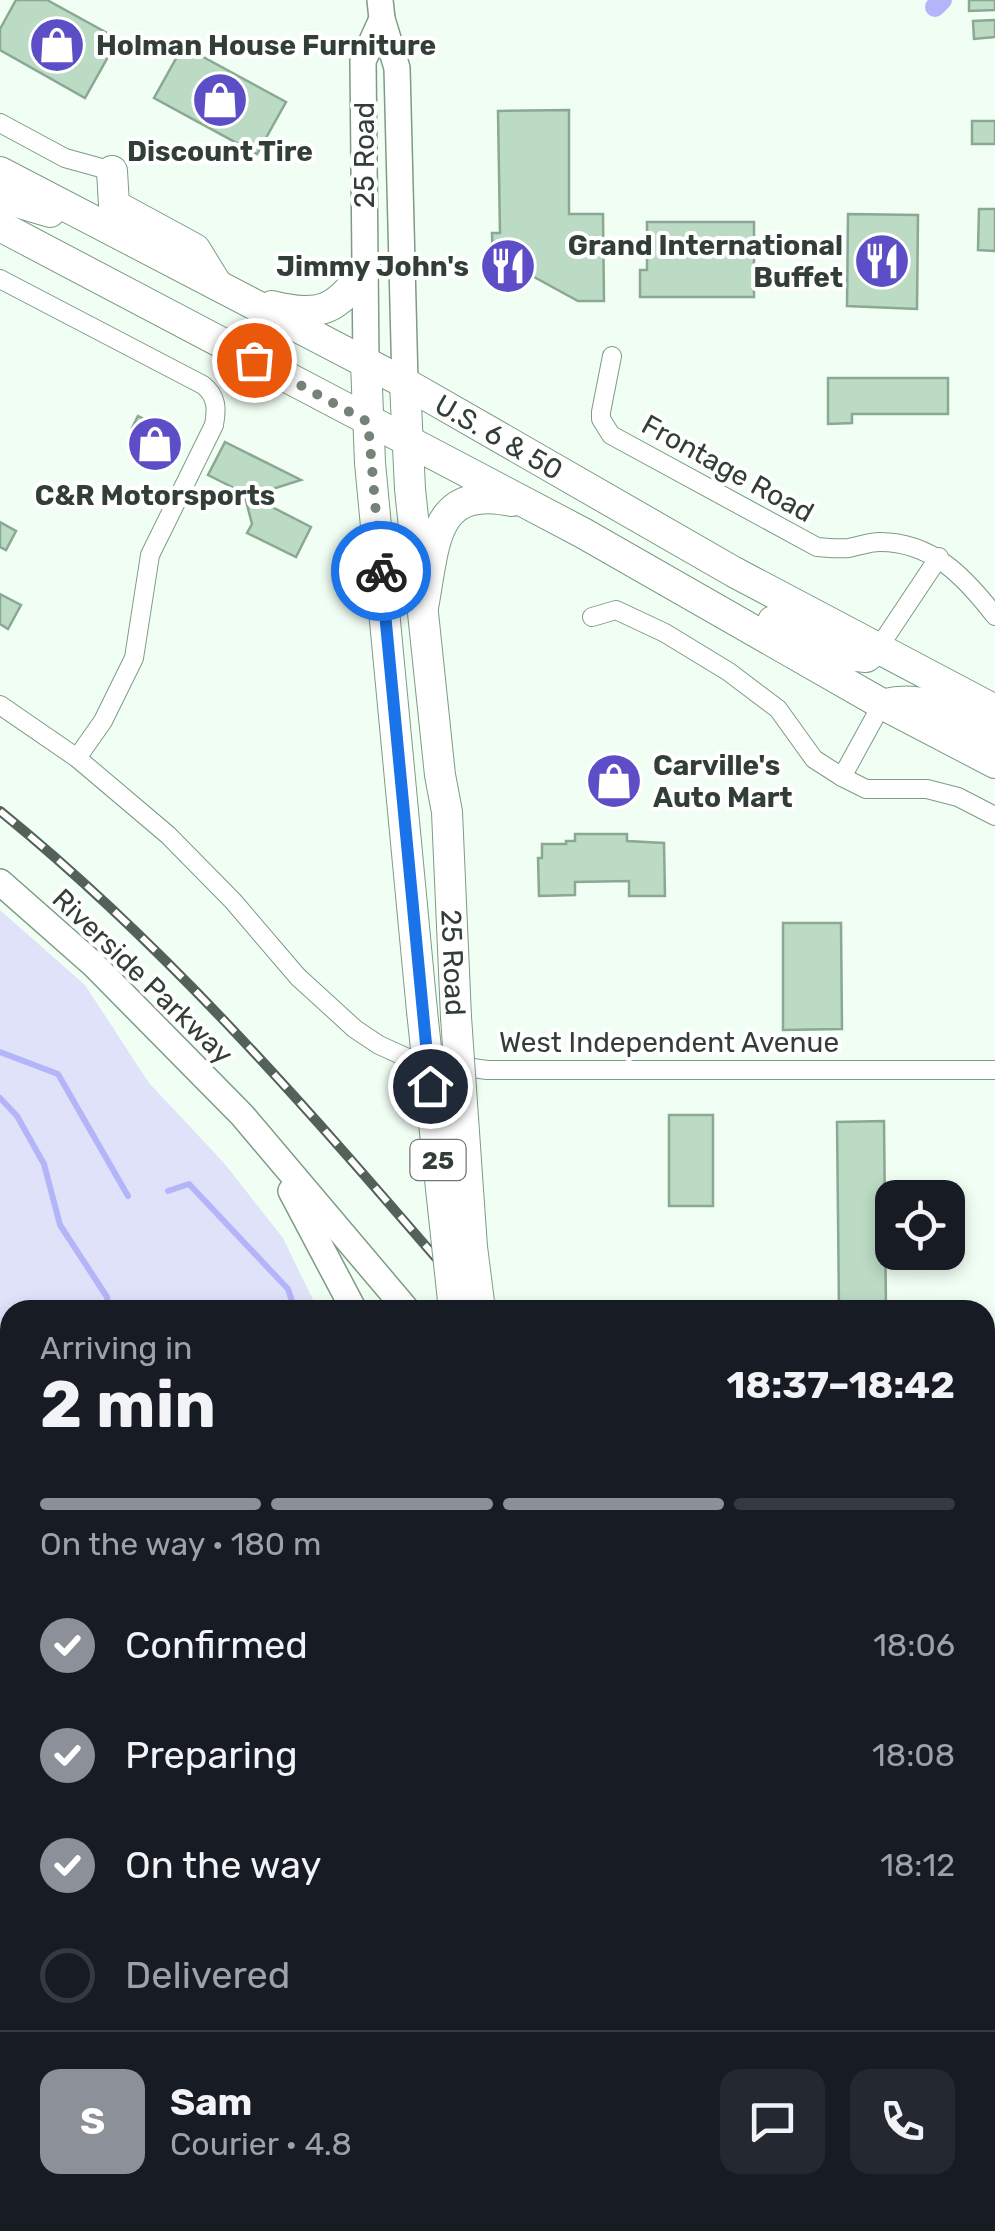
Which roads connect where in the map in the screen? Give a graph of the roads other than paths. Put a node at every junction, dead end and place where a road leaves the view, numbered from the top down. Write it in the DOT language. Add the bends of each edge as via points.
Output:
graph roads {
  1 [pos="381,10"];
  2 [pos="0,123"];
  3 [pos="112,171"];
  4 [pos="0,172"];
  5 [pos="0,197"];
  6 [pos="97,223"];
  7 [pos="0,226"];
  8 [pos="366,270"];
  9 [pos="0,279"];
  10 [pos="230,292"];
  11 [pos="612,356"];
  12 [pos="366,363"];
  13 [pos="406,382"];
  14 [pos="368,422"];
  15 [pos="408,442"];
  16 [pos="583,533"];
  17 [pos="939,557"];
  18 [pos="668,584"];
  19 [pos="424,607"];
  20 [pos="995,616"];
  21 [pos="592,618"];
  22 [pos="878,647"];
  23 [pos="0,704"];
  24 [pos="882,704"];
  25 [pos="995,710"];
  26 [pos="995,734"];
  27 [pos="77,758"];
  28 [pos="995,763"];
  29 [pos="842,777"];
  30 [pos="995,816"];
  31 [pos="0,882"];
  32 [pos="995,1070"];
  33 [pos="242,1115"];
  34 [pos="349,1300"];
  35 [pos="399,1300"];
  36 [pos="453,1300"];
  37 [pos="479,1300"];
  1 -- 8 [label="main road, 25 Road / 25" via="363,62"];
  1 -- 13 [label="main road, 25 Road / 25" via="397,68"];
  2 -- 3 [label="street" via="65,158"];
  3 -- 10 [label="main road" via="114,205 195,250"];
  4 -- 6 [label="main road, U.S. 6 & 50"];
  5 -- 6 [label="main road"];
  6 -- 10 [label="main road, U.S. 6 & 50"];
  7 -- 14 [label="main road, U.S. 6 & 50"];
  8 -- 10 [label="main road" via="336,306 321,310 296,311"];
  8 -- 12 [label="main road, 25 Road / 25"];
  9 -- 27 [label="street" via="203,386 216,405 214,425 150,554 134,658"];
  10 -- 12 [label="main road, U.S. 6 & 50"];
  11 -- 17 [label="street, Frontage Road" via="601,412 611,435 817,548 909,544"];
  12 -- 13 [label="main road, U.S. 6 & 50"];
  12 -- 14 [label="main road, 25 Road / 25"];
  13 -- 15 [label="main road, 25 Road / 25"];
  13 -- 22 [label="main road, U.S. 6 & 50" via="734,572"];
  14 -- 15 [label="main road, U.S. 6 & 50"];
  14 -- 36 [label="main road, 25 Road / 25, bridge"];
  15 -- 16 [label="main road, U.S. 6 & 50"];
  15 -- 19 [label="main road, 25 Road / 25"];
  16 -- 18 [label="main road, U.S. 6 & 50"];
  16 -- 19 [label="main road" via="510,500 463,501 437,531"];
  17 -- 20 [label="street, Frontage Road"];
  17 -- 22 [label="street"];
  18 -- 22 [label="main road" via="722,595 846,655 866,658"];
  18 -- 24 [label="main road, U.S. 6 & 50"];
  19 -- 37 [label="main road, 25 Road / 25, bridge" via="447,812"];
  21 -- 29 [label="street" via="616,610 729,672 778,709 814,759"];
  22 -- 25 [label="main road, U.S. 6 & 50"];
  23 -- 27 [label="street, West Independent Avenue"];
  24 -- 26 [label="main road" via="906,698 946,708"];
  24 -- 28 [label="main road, U.S. 6 & 50"];
  24 -- 29 [label="street"];
  27 -- 32 [label="street, West Independent Avenue" via="178,845 329,1008 378,1045 410,1059 487,1070"];
  29 -- 30 [label="street" via="866,789 958,797"];
  31 -- 33 [label="main road, Riverside Parkway" via="93,964"];
  33 -- 34 [label="main road, Riverside Parkway" via="300,1205"];
  33 -- 35 [label="main road, Riverside Parkway"];
}
